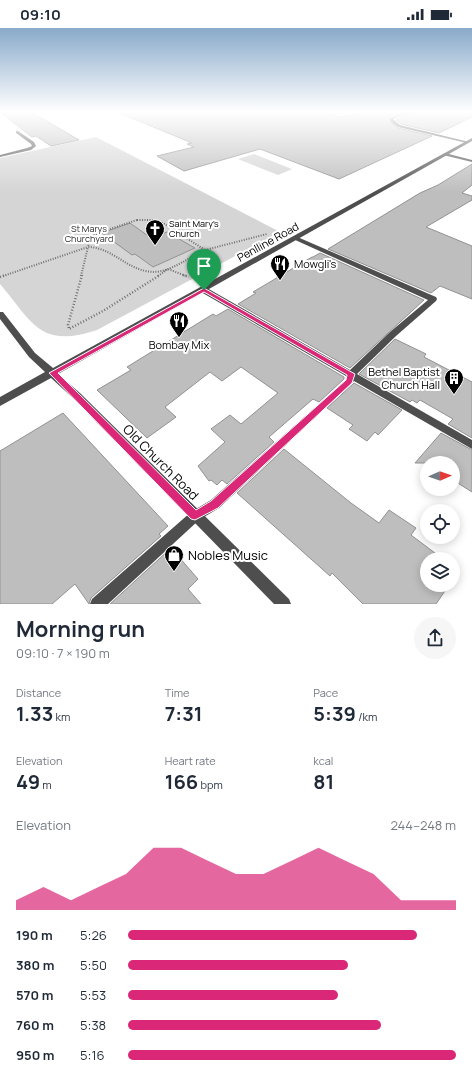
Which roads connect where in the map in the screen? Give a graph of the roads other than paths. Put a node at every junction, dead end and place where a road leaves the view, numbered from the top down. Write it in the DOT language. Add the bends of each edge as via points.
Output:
graph roads {
  1 [pos="27,139"];
  2 [pos="470,140"];
  3 [pos="445,154"];
  4 [pos="0,156"];
  5 [pos="472,161"];
  6 [pos="295,238"];
  7 [pos="204,290"];
  8 [pos="0,314"];
  9 [pos="53,373"];
  10 [pos="351,374"];
  11 [pos="0,402"];
  12 [pos="472,445"];
  13 [pos="195,516"];
  14 [pos="97,604"];
  15 [pos="284,604"];
  1 -- 4 [label="street" via="34,146"];
  2 -- 3 [label="street, Penlline Road"];
  3 -- 5 [label="street"];
  3 -- 6 [label="street, Penlline Road"];
  6 -- 7 [label="street, Penlline Road"];
  6 -- 10 [label="street" via="433,299"];
  7 -- 9 [label="street, Penlline Road"];
  7 -- 10 [label="street"];
  8 -- 9 [label="street, Old Church Road" via="32,355"];
  9 -- 11 [label="street, Penlline Road"];
  9 -- 13 [label="street, Old Church Road"];
  10 -- 12 [label="street"];
  10 -- 13 [label="street" via="350,381 215,504"];
  13 -- 14 [label="street"];
  13 -- 15 [label="street, Old Church Road"];
}
